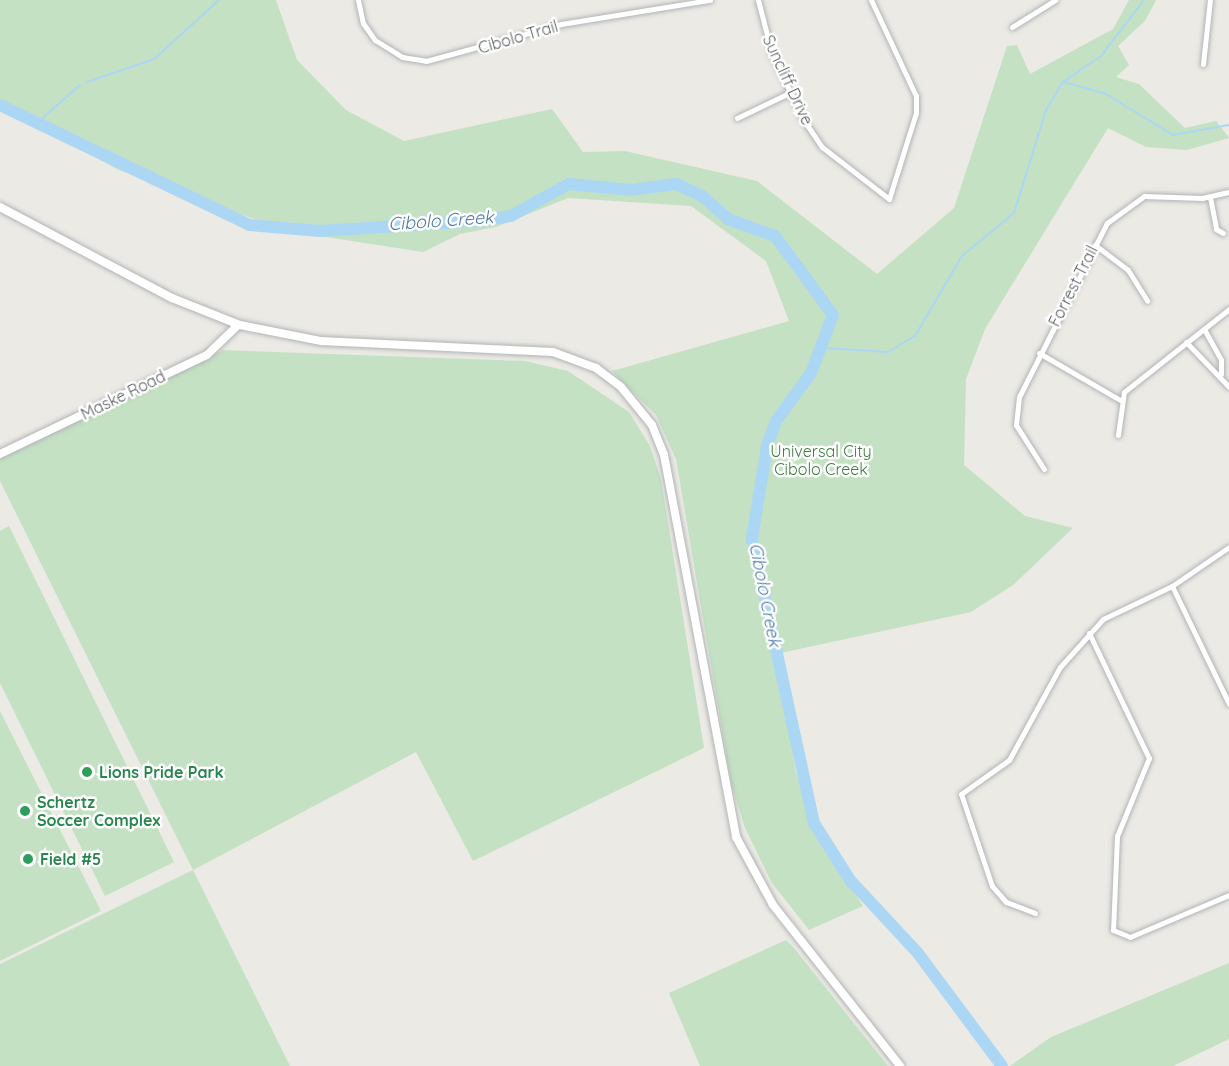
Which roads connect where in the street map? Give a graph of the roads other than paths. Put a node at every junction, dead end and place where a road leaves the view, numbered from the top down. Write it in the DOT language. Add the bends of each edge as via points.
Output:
graph roads {
  1 [pos="358,0"];
  2 [pos="710,0"];
  3 [pos="758,0"];
  4 [pos="871,0"];
  5 [pos="1055,0"];
  6 [pos="1210,0"];
  7 [pos="1012,27"];
  8 [pos="1203,64"];
  9 [pos="790,92"];
  10 [pos="737,118"];
  11 [pos="1229,192"];
  12 [pos="1210,197"];
  13 [pos="0,207"];
  14 [pos="1223,233"];
  15 [pos="1095,245"];
  16 [pos="1147,301"];
  17 [pos="1229,309"];
  18 [pos="238,325"];
  19 [pos="1204,329"];
  20 [pos="1186,342"];
  21 [pos="1040,353"];
  22 [pos="1221,374"];
  23 [pos="1229,387"];
  24 [pos="1120,400"];
  25 [pos="1118,435"];
  26 [pos="0,454"];
  27 [pos="1044,469"];
  28 [pos="1229,547"];
  29 [pos="1172,586"];
  30 [pos="1089,633"];
  31 [pos="1229,704"];
  32 [pos="1229,895"];
  33 [pos="1035,913"];
  34 [pos="900,1066"];
  1 -- 2 [label="street, Cibolo Trail" via="363,23 375,40 402,57 426,61 561,24"];
  3 -- 9 [label="street, Suncliff Drive" via="772,54"];
  4 -- 9 [label="street, Suncliff Drive" via="916,96 916,113 890,199 822,147"];
  5 -- 7 [label="street"];
  6 -- 8 [label="street"];
  9 -- 10 [label="street"];
  11 -- 12 [label="street, Forrest Trail"];
  12 -- 14 [label="street" via="1216,229"];
  12 -- 15 [label="street, Forrest Trail" via="1138,198 1116,213"];
  13 -- 18 [label="main road" via="172,298"];
  15 -- 16 [label="street" via="1128,270"];
  15 -- 21 [label="street, Forrest Trail"];
  17 -- 19 [label="street"];
  18 -- 26 [label="main road, Maske Road" via="207,355"];
  18 -- 34 [label="main road" via="321,340 553,352 596,368 627,393 652,425 664,455 736,837 773,905"];
  19 -- 20 [label="street"];
  19 -- 22 [label="street" via="1221,360"];
  20 -- 22 [label="street"];
  20 -- 24 [label="street" via="1136,379"];
  21 -- 24 [label="street"];
  21 -- 27 [label="street, Forrest Trail" via="1019,397 1016,425"];
  22 -- 23 [label="street"];
  24 -- 25 [label="street"];
  28 -- 29 [label="street"];
  29 -- 30 [label="street" via="1103,618"];
  29 -- 31 [label="street"];
  30 -- 32 [label="street" via="1149,758 1117,836 1113,937 1130,937"];
  30 -- 33 [label="street" via="1060,667 1009,760 961,794 992,886 1006,902"];
}
